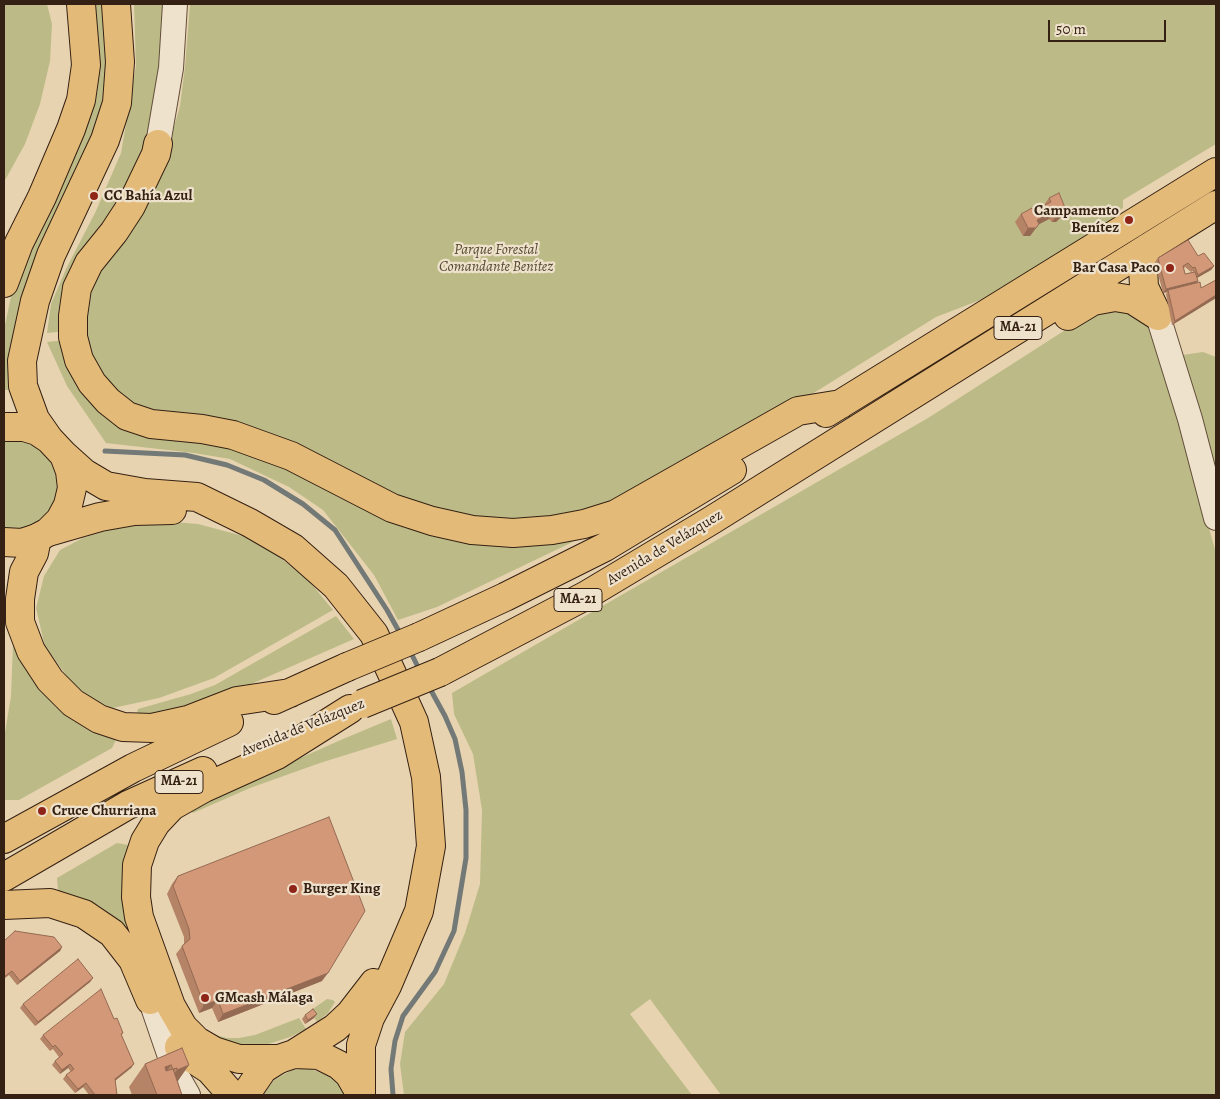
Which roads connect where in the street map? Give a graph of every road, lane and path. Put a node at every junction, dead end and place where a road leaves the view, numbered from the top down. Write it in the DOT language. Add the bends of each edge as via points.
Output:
graph roads {
  1 [pos="80,4"];
  2 [pos="116,4"];
  3 [pos="175,4"];
  4 [pos="158,144"];
  5 [pos="1216,172"];
  6 [pos="1216,205"];
  7 [pos="1147,248"];
  8 [pos="4,283"];
  9 [pos="1158,316"];
  10 [pos="841,404"];
  11 [pos="888,409"];
  12 [pos="4,427"];
  13 [pos="56,447"];
  14 [pos="1216,518"];
  15 [pos="250,523"];
  16 [pos="43,535"];
  17 [pos="4,542"];
  18 [pos="290,692"];
  19 [pos="356,706"];
  20 [pos="4,839"];
  21 [pos="4,877"];
  22 [pos="4,905"];
  23 [pos="403,945"];
  24 [pos="152,1004"];
  25 [pos="286,1057"];
  26 [pos="188,1095"];
  27 [pos="232,1095"];
  28 [pos="248,1095"];
  29 [pos="361,1095"];
  1 -- 8 [label="main road" via="86,65 81,100"];
  2 -- 13 [label="main road" via="120,62 117,103 105,140 51,255 35,300 22,361 23,386 35,419"];
  3 -- 4 [label="street" via="171,68"];
  4 -- 10 [label="main road" via="131,206 89,263 77,288 73,316 73,337 79,360 92,383 127,416 151,424 233,435 291,456 392,508 472,530 513,533 552,530 616,514 798,411"];
  5 -- 10 [label="main road, MA-21"];
  6 -- 7 [label="main road, Avenida de Velázquez / MA-21"];
  7 -- 9 [label="main road" via="1144,287"];
  7 -- 11 [label="main road, Avenida de Velázquez / MA-21"];
  9 -- 11 [label="main road" via="1133,300 1115,297 1093,301 941,396"];
  9 -- 14 [label="street"];
  10 -- 18 [label="main road, MA-21, bridge" via="605,546 419,637"];
  11 -- 19 [label="main road, Avenida de Velázquez / MA-21, bridge" via="585,596 440,672"];
  12 -- 13 [label="main road" via="37,431"];
  13 -- 15 [label="main road" via="84,473 106,486 197,497"];
  13 -- 16 [label="main road" via="70,471 72,488 60,520"];
  15 -- 16 [label="main road" via="180,510 134,511"];
  15 -- 23 [label="main road" via="293,548 336,586 374,634 414,722 426,777 431,846 419,910"];
  16 -- 17 [label="main road" via="22,543"];
  16 -- 18 [label="main road" via="24,572 20,622 31,650 50,680 73,703 99,719 123,727 152,728 188,720 237,701"];
  18 -- 20 [label="main road, MA-21" via="133,768"];
  19 -- 21 [label="main road, Avenida de Velázquez / MA-21" via="254,747 128,805"];
  19 -- 25 [label="main road" via="277,755 172,806 145,841 137,865 139,917 171,1006 183,1027 214,1051 239,1059"];
  22 -- 24 [label="main road" via="50,903 84,914 112,933 133,960"];
  23 -- 25 [label="main road" via="350,1014 335,1028"];
  23 -- 29 [label="main road" via="361,1046"];
  24 -- 26 [label="street" via="176,1074"];
  24 -- 27 [label="main road" via="184,1053 210,1070"];
  25 -- 28 [label="main road" via="264,1069"];
  25 -- 29 [label="main road" via="319,1055 339,1065 349,1074"];
}
